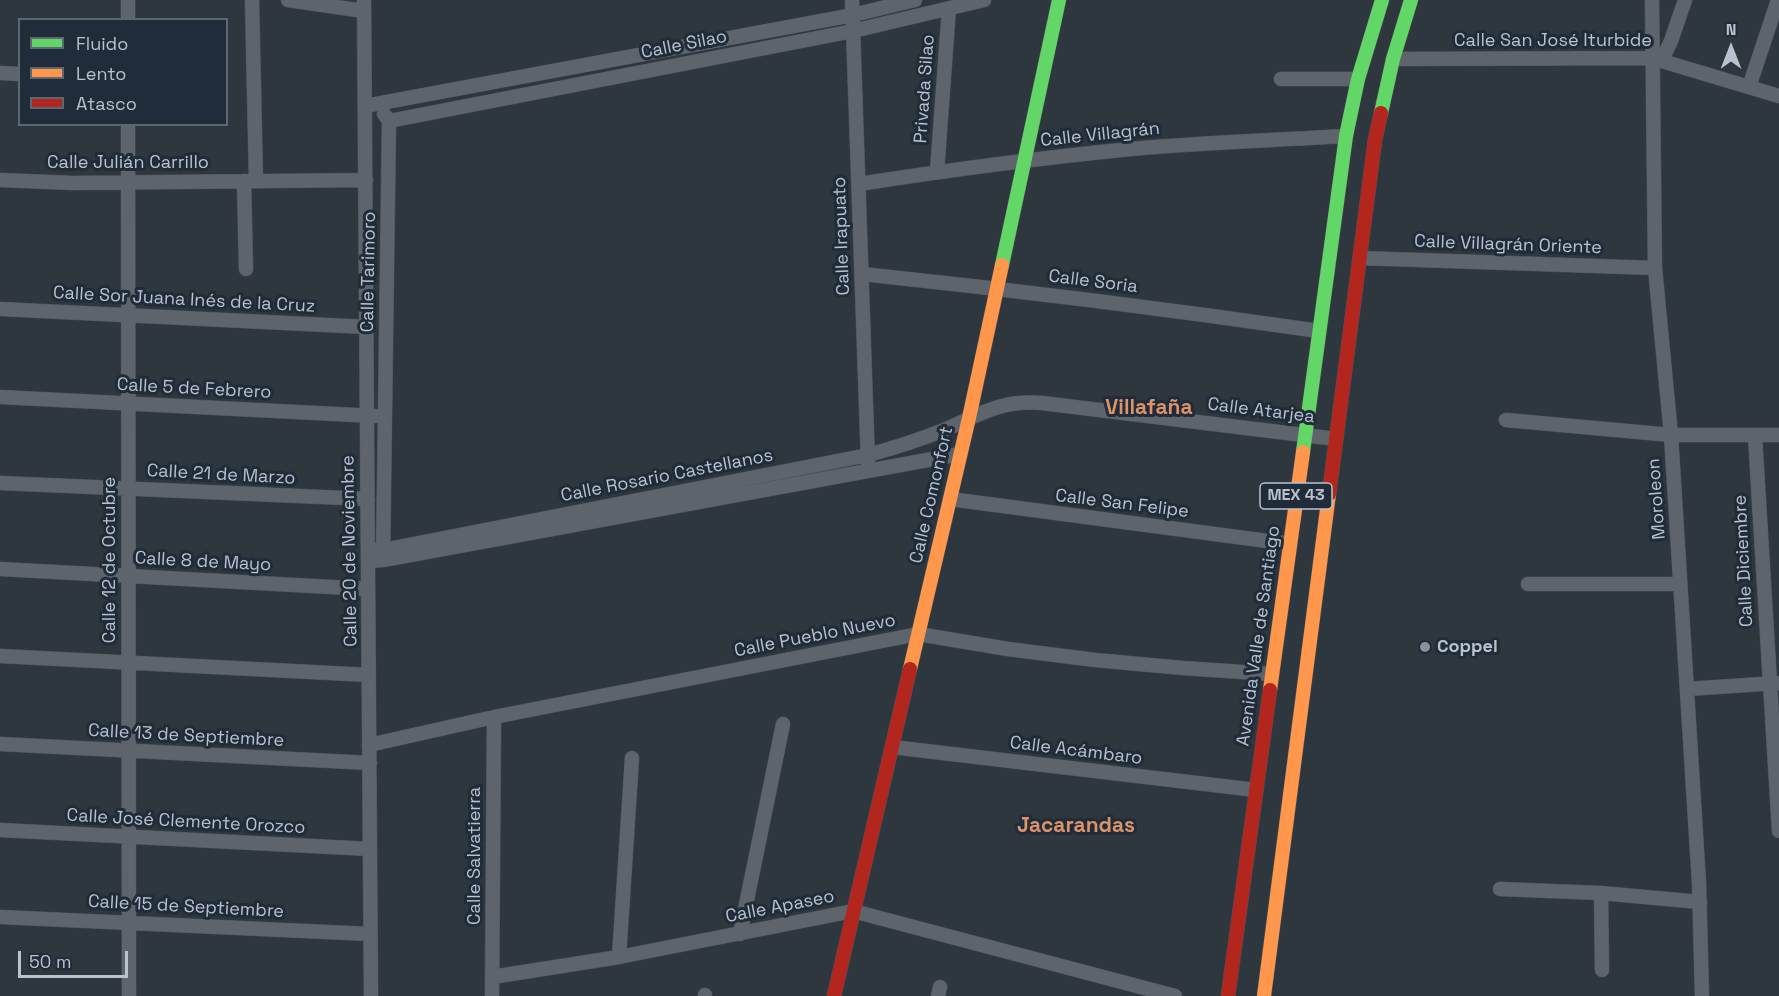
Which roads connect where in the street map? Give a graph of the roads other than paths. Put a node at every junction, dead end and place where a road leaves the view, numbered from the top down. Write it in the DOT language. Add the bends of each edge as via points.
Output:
graph roads {
  1 [pos="128,0"];
  2 [pos="252,0"];
  3 [pos="288,0"];
  4 [pos="852,0"];
  5 [pos="915,0"];
  6 [pos="984,0"];
  7 [pos="1059,0"];
  8 [pos="1382,0"];
  9 [pos="1411,0"];
  10 [pos="1652,0"];
  11 [pos="1685,0"];
  12 [pos="1778,0"];
  13 [pos="364,6"];
  14 [pos="949,8"];
  15 [pos="853,15"];
  16 [pos="128,18"];
  17 [pos="853,31"];
  18 [pos="1393,58"];
  19 [pos="1657,59"];
  20 [pos="0,73"];
  21 [pos="18,74"];
  22 [pos="1281,79"];
  23 [pos="1358,79"];
  24 [pos="1749,87"];
  25 [pos="1779,96"];
  26 [pos="365,106"];
  27 [pos="389,121"];
  28 [pos="128,126"];
  29 [pos="1346,136"];
  30 [pos="1024,160"];
  31 [pos="937,172"];
  32 [pos="0,180"];
  33 [pos="366,180"];
  34 [pos="250,181"];
  35 [pos="128,182"];
  36 [pos="859,184"];
  37 [pos="1360,258"];
  38 [pos="1655,268"];
  39 [pos="246,269"];
  40 [pos="862,274"];
  41 [pos="997,288"];
  42 [pos="0,309"];
  43 [pos="128,315"];
  44 [pos="367,327"];
  45 [pos="1319,331"];
  46 [pos="0,397"];
  47 [pos="128,403"];
  48 [pos="366,416"];
  49 [pos="385,417"];
  50 [pos="969,418"];
  51 [pos="1506,420"];
  52 [pos="1305,435"];
  53 [pos="1671,435"];
  54 [pos="1779,435"];
  55 [pos="1755,436"];
  56 [pos="1336,439"];
  57 [pos="960,454"];
  58 [pos="868,455"];
  59 [pos="869,471"];
  60 [pos="0,483"];
  61 [pos="128,489"];
  62 [pos="368,499"];
  63 [pos="950,499"];
  64 [pos="1290,543"];
  65 [pos="383,555"];
  66 [pos="368,556"];
  67 [pos="0,569"];
  68 [pos="128,576"];
  69 [pos="1528,584"];
  70 [pos="1680,584"];
  71 [pos="368,589"];
  72 [pos="918,634"];
  73 [pos="0,656"];
  74 [pos="128,663"];
  75 [pos="1272,674"];
  76 [pos="369,675"];
  77 [pos="1774,683"];
  78 [pos="1687,689"];
  79 [pos="494,717"];
  80 [pos="783,724"];
  81 [pos="0,744"];
  82 [pos="369,745"];
  83 [pos="892,747"];
  84 [pos="128,751"];
  85 [pos="632,758"];
  86 [pos="370,763"];
  87 [pos="1256,790"];
  88 [pos="0,830"];
  89 [pos="1779,831"];
  90 [pos="129,837"];
  91 [pos="370,849"];
  92 [pos="1500,889"];
  93 [pos="1601,893"];
  94 [pos="1700,902"];
  95 [pos="853,911"];
  96 [pos="0,917"];
  97 [pos="129,922"];
  98 [pos="370,934"];
  99 [pos="740,934"];
  100 [pos="619,957"];
  101 [pos="1602,970"];
  102 [pos="492,977"];
  103 [pos="129,996"];
  104 [pos="371,996"];
  105 [pos="492,996"];
  106 [pos="834,996"];
  107 [pos="1175,996"];
  108 [pos="1228,996"];
  109 [pos="1264,996"];
  110 [pos="1702,996"];
  1 -- 16 [label="street"];
  2 -- 34 [label="street"];
  3 -- 13 [label="street"];
  4 -- 15 [label="street, Calle Irapuato"];
  5 -- 15 [label="street, Calle Silao"];
  6 -- 14 [label="street, Calle Silao"];
  7 -- 30 [label="main road, Calle Comonfort"];
  8 -- 23 [label="main road, Avenida Valle de Santiago / MEX 43"];
  9 -- 18 [label="main road, MEX 43"];
  10 -- 19 [label="street, Moroleon"];
  11 -- 19 [label="street" via="1671,41"];
  12 -- 24 [label="street"];
  13 -- 26 [label="street"];
  14 -- 17 [label="street, Calle Silao"];
  14 -- 31 [label="street, Privada Silao"];
  15 -- 17 [label="street, Calle Irapuato"];
  15 -- 26 [label="street, Calle Silao"];
  17 -- 27 [label="street, Calle Silao"];
  17 -- 36 [label="street, Calle Irapuato"];
  18 -- 19 [label="street, Calle San José Iturbide"];
  18 -- 37 [label="main road, MEX 43" via="1375,140"];
  19 -- 24 [label="street, Calle San José Iturbide"];
  19 -- 38 [label="street, Moroleon"];
  20 -- 21 [label="street"];
  22 -- 23 [label="street"];
  23 -- 29 [label="main road, Avenida Valle de Santiago / MEX 43"];
  24 -- 25 [label="street, Calle San José Iturbide"];
  26 -- 27 [label="street" via="377,108"];
  26 -- 33 [label="street, Calle 20 de Noviembre"];
  27 -- 49 [label="street, Calle Tarimoro"];
  28 -- 35 [label="street, Calle 12 de Octubre"];
  29 -- 30 [label="street, Calle Villagrán" via="1131,149"];
  29 -- 45 [label="main road, Avenida Valle de Santiago / MEX 43"];
  30 -- 31 [label="street, Calle Villagrán"];
  30 -- 41 [label="main road, Calle Comonfort"];
  31 -- 36 [label="street, Calle Villagrán"];
  32 -- 35 [label="street, Calle Julián Carrillo"];
  33 -- 34 [label="street, Calle Julián Carrillo"];
  33 -- 44 [label="street, Calle 20 de Noviembre"];
  34 -- 35 [label="street, Calle Julián Carrillo"];
  34 -- 39 [label="street"];
  35 -- 43 [label="street, Calle 12 de Octubre"];
  36 -- 40 [label="street, Calle Irapuato"];
  37 -- 38 [label="street, Calle Villagrán Oriente"];
  37 -- 56 [label="main road, MEX 43"];
  38 -- 53 [label="street, Moroleon"];
  40 -- 41 [label="street, Calle Soria"];
  40 -- 58 [label="street, Calle Irapuato"];
  41 -- 45 [label="street, Calle Soria"];
  41 -- 50 [label="main road, Calle Comonfort"];
  42 -- 43 [label="street, Calle Sor Juana Inés de la Cruz"];
  43 -- 44 [label="street, Calle Sor Juana Inés de la Cruz"];
  43 -- 47 [label="street, Calle 12 de Octubre"];
  44 -- 48 [label="street, Calle 20 de Noviembre"];
  45 -- 52 [label="main road, Avenida Valle de Santiago / MEX 43"];
  46 -- 47 [label="street, Calle 5 de Febrero"];
  47 -- 48 [label="street, Calle 5 de Febrero"];
  47 -- 61 [label="street, Calle 12 de Octubre"];
  48 -- 49 [label="street, Calle 5 de Febrero"];
  48 -- 62 [label="street, Calle 20 de Noviembre"];
  49 -- 65 [label="street, Calle Tarimoro"];
  50 -- 52 [label="street, Calle Atarjea" via="996,406 1026,402"];
  50 -- 57 [label="main road, Calle Comonfort"];
  50 -- 58 [label="street, Calle Rosario Castellanos" via="920,440"];
  51 -- 53 [label="street"];
  52 -- 56 [label="street, Calle Atarjea"];
  52 -- 64 [label="main road, Avenida Valle de Santiago / MEX 43"];
  53 -- 55 [label="street"];
  53 -- 70 [label="street, Moroleon"];
  54 -- 55 [label="street"];
  55 -- 77 [label="street, Calle Diciembre"];
  56 -- 109 [label="main road, MEX 43"];
  57 -- 59 [label="street, Calle Rosario Castellanos"];
  57 -- 63 [label="main road, Calle Comonfort"];
  58 -- 59 [label="street, Calle Irapuato"];
  58 -- 65 [label="street, Calle Rosario Castellanos"];
  59 -- 65 [label="street, Calle Rosario Castellanos"];
  60 -- 61 [label="street, Calle 21 de Marzo"];
  61 -- 62 [label="street, Calle 21 de Marzo"];
  61 -- 68 [label="street, Calle 12 de Octubre"];
  62 -- 66 [label="street, Calle 20 de Noviembre"];
  63 -- 64 [label="street, Calle San Felipe"];
  63 -- 72 [label="main road, Calle Comonfort"];
  64 -- 75 [label="main road, Avenida Valle de Santiago / MEX 43"];
  65 -- 66 [label="street, Calle Rosario Castellanos"];
  66 -- 71 [label="street, Calle 20 de Noviembre"];
  67 -- 68 [label="street, Calle 8 de Mayo"];
  68 -- 71 [label="street, Calle 8 de Mayo"];
  68 -- 74 [label="street, Calle 12 de Octubre"];
  69 -- 70 [label="street"];
  70 -- 78 [label="street, Moroleon"];
  71 -- 76 [label="street, Calle 20 de Noviembre"];
  72 -- 75 [label="street, Calle Pueblo Nuevo" via="1095,660"];
  72 -- 79 [label="street, Calle Pueblo Nuevo"];
  72 -- 83 [label="main road, Calle Comonfort"];
  73 -- 74 [label="street"];
  74 -- 76 [label="street"];
  74 -- 84 [label="street, Calle 12 de Octubre"];
  75 -- 87 [label="main road, Avenida Valle de Santiago / MEX 43"];
  76 -- 82 [label="street, Calle 20 de Noviembre"];
  77 -- 78 [label="street"];
  77 -- 89 [label="street, Calle Diciembre"];
  78 -- 94 [label="street, Moroleon"];
  79 -- 82 [label="street, Calle Pueblo Nuevo"];
  79 -- 102 [label="street, Calle Salvatierra"];
  80 -- 99 [label="street"];
  81 -- 84 [label="street, Calle 13 de Septiembre"];
  82 -- 86 [label="street, Calle 20 de Noviembre"];
  83 -- 87 [label="street, Calle Acámbaro"];
  83 -- 95 [label="main road, Calle Comonfort"];
  84 -- 86 [label="street, Calle 13 de Septiembre"];
  84 -- 90 [label="street, Calle 12 de Octubre"];
  85 -- 100 [label="street"];
  86 -- 91 [label="street, Calle 20 de Noviembre"];
  87 -- 108 [label="main road, Avenida Valle de Santiago / MEX 43"];
  88 -- 90 [label="street, Calle José Clemente Orozco"];
  90 -- 91 [label="street, Calle José Clemente Orozco"];
  90 -- 97 [label="street, Calle 12 de Octubre"];
  91 -- 98 [label="street, Calle 20 de Noviembre"];
  92 -- 93 [label="street"];
  93 -- 94 [label="street"];
  93 -- 101 [label="street"];
  94 -- 110 [label="street, Moroleon"];
  95 -- 99 [label="street, Calle Apaseo"];
  95 -- 106 [label="main road, Calle Comonfort"];
  95 -- 107 [label="street, Calle Apaseo"];
  96 -- 97 [label="street, Calle 15 de Septiembre"];
  97 -- 98 [label="street, Calle 15 de Septiembre"];
  97 -- 103 [label="street, Calle 12 de Octubre"];
  98 -- 104 [label="street, Calle 20 de Noviembre"];
  99 -- 100 [label="street, Calle Apaseo"];
  100 -- 102 [label="street, Calle Apaseo"];
  102 -- 105 [label="street, Calle Salvatierra"];
}
